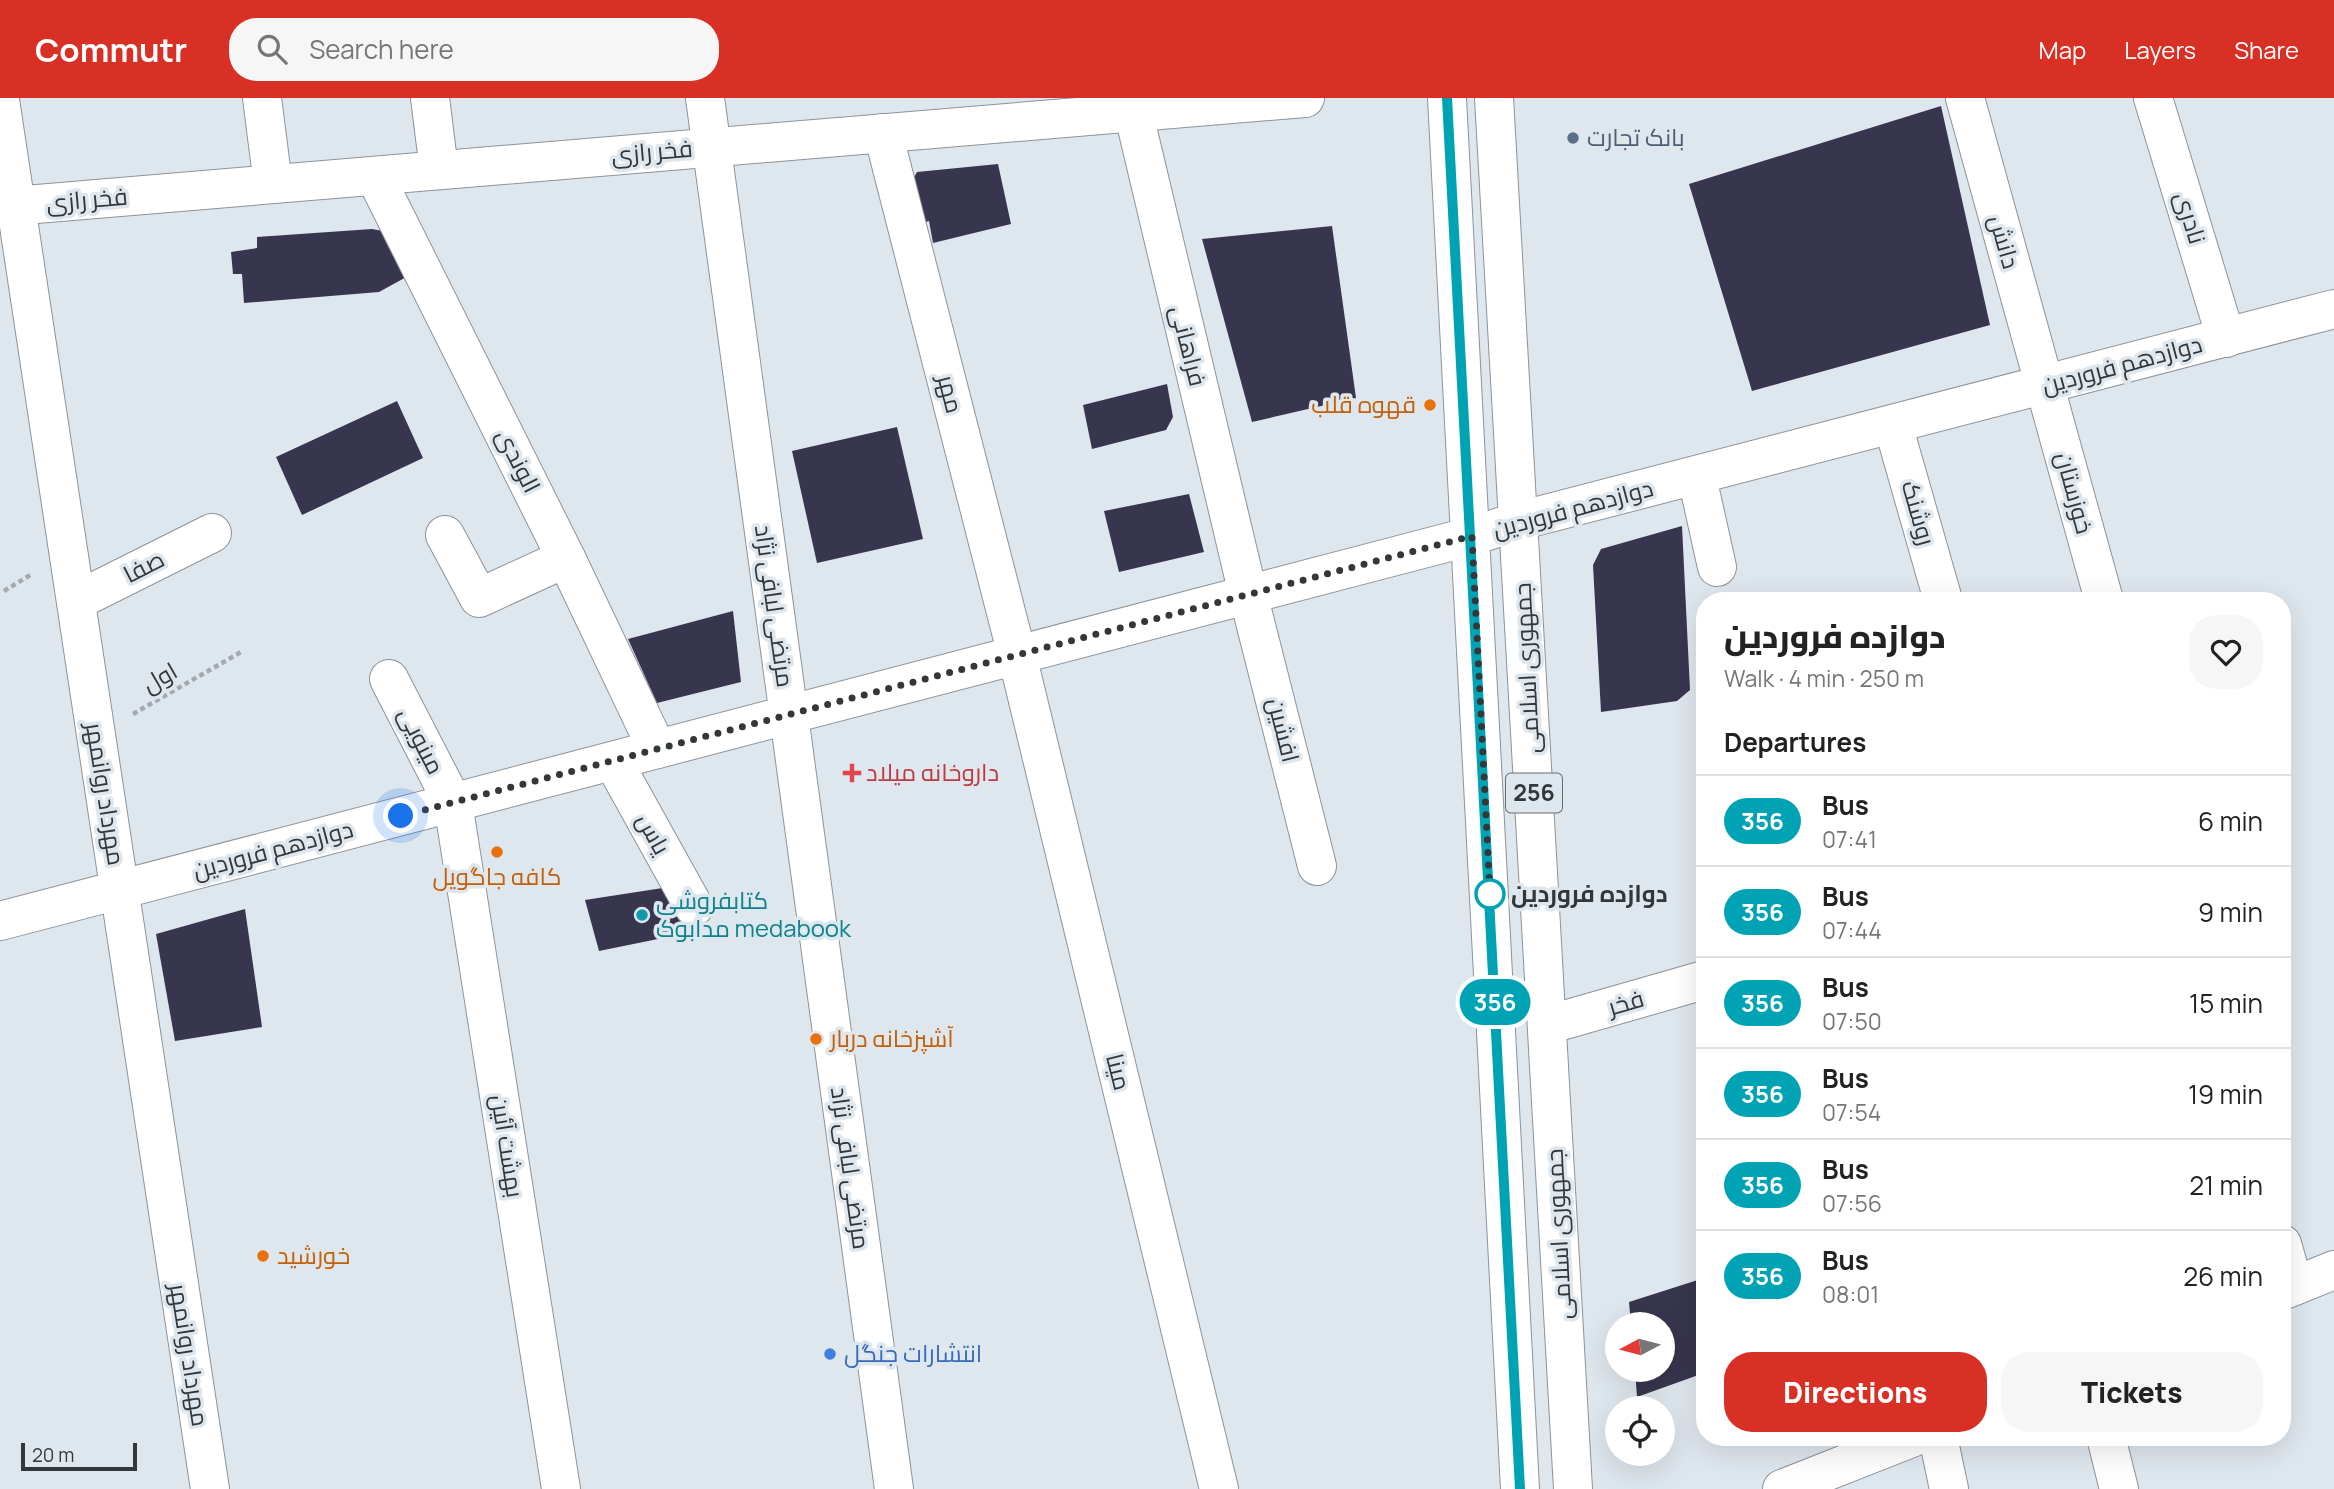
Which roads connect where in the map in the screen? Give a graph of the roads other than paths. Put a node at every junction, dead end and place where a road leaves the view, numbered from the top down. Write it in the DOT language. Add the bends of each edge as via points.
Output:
graph roads {
  1 [pos="262,98"];
  2 [pos="430,98"];
  3 [pos="705,98"];
  4 [pos="1305,98"];
  5 [pos="1447,98"];
  6 [pos="1494,98"];
  7 [pos="1965,98"];
  8 [pos="2153,98"];
  9 [pos="0,100"];
  10 [pos="1131,105"];
  11 [pos="883,133"];
  12 [pos="711,148"];
  13 [pos="439,170"];
  14 [pos="375,176"];
  15 [pos="273,184"];
  16 [pos="8,206"];
  17 [pos="2334,309"];
  18 [pos="2226,338"];
  19 [pos="2044,385"];
  20 [pos="1893,425"];
  21 [pos="1697,477"];
  22 [pos="1519,521"];
  23 [pos="212,533"];
  24 [pos="445,535"];
  25 [pos="1472,536"];
  26 [pos="566,558"];
  27 [pos="1717,567"];
  28 [pos="1941,592"];
  29 [pos="2102,592"];
  30 [pos="1248,594"];
  31 [pos="76,601"];
  32 [pos="1017,655"];
  33 [pos="389,679"];
  34 [pos="789,715"];
  35 [pos="657,749"];
  36 [pos="613,761"];
  37 [pos="453,803"];
  38 [pos="1317,866"];
  39 [pos="119,890"];
  40 [pos="694,907"];
  41 [pos="0,921"];
  42 [pos="1696,982"];
  43 [pos="1547,1025"];
  44 [pos="2334,1270"];
  45 [pos="2291,1288"];
  46 [pos="1891,1446"];
  47 [pos="1940,1446"];
  48 [pos="2108,1446"];
  49 [pos="209,1489"];
  50 [pos="561,1489"];
  51 [pos="894,1489"];
  52 [pos="1219,1489"];
  53 [pos="1520,1489"];
  54 [pos="1573,1489"];
  55 [pos="1782,1489"];
  56 [pos="1949,1489"];
  57 [pos="2119,1489"];
  1 -- 15 [label="street"];
  2 -- 13 [label="street"];
  3 -- 12 [label="street, مرتضی لبافی نژاد"];
  4 -- 10 [label="street, فخر رازی"];
  5 -- 25 [label="street"];
  6 -- 22 [label="street, جمهوری اسلامی / 256"];
  7 -- 19 [label="street, دانش"];
  8 -- 18 [label="street, نادری"];
  9 -- 16 [label="street, مهرداد روانمهر"];
  10 -- 11 [label="street, فخر رازی"];
  10 -- 30 [label="street, فراهانی"];
  11 -- 12 [label="street, فخر رازی"];
  11 -- 32 [label="street, مهر"];
  12 -- 13 [label="street, فخر رازی"];
  12 -- 34 [label="street, مرتضی لبافی نژاد"];
  13 -- 14 [label="street, فخر رازی"];
  14 -- 15 [label="street, فخر رازی"];
  14 -- 26 [label="street, الوندی"];
  15 -- 16 [label="street, فخر رازی"];
  16 -- 31 [label="street, مهرداد روانمهر"];
  17 -- 18 [label="street, دوازدهم فروردین"];
  18 -- 19 [label="street, دوازدهم فروردین"];
  19 -- 20 [label="street, دوازدهم فروردین"];
  19 -- 29 [label="street, خوزستان"];
  20 -- 21 [label="street, دوازدهم فروردین"];
  20 -- 28 [label="street, روشنک"];
  21 -- 22 [label="street, دوازدهم فروردین"];
  21 -- 27 [label="street"];
  22 -- 25 [label="street, دوازدهم فروردین"];
  22 -- 43 [label="street, جمهوری اسلامی / 256"];
  23 -- 31 [label="street, صفا"];
  24 -- 26 [label="street" via="479,598"];
  25 -- 30 [label="street, دوازدهم فروردین"];
  25 -- 53 [label="street"];
  26 -- 35 [label="street, الوندی"];
  30 -- 32 [label="street, دوازدهم فروردین"];
  30 -- 38 [label="street, افشین"];
  31 -- 39 [label="street, مهرداد روانمهر"];
  32 -- 34 [label="street, دوازدهم فروردین"];
  32 -- 52 [label="street, مینا"];
  33 -- 37 [label="street, مینویی"];
  34 -- 35 [label="street, دوازدهم فروردین"];
  34 -- 51 [label="street, مرتضی لبافی نژاد"];
  35 -- 36 [label="street, دوازدهم فروردین"];
  36 -- 37 [label="street, دوازدهم فروردین"];
  36 -- 40 [label="street, یاس"];
  37 -- 39 [label="street, دوازدهم فروردین"];
  37 -- 50 [label="street, بهشت آئین"];
  39 -- 41 [label="street, دوازدهم فروردین"];
  39 -- 49 [label="street, مهرداد روانمهر"];
  42 -- 43 [label="street, فخر"];
  43 -- 54 [label="street, جمهوری اسلامی / 256"];
  44 -- 45 [label="street"];
  46 -- 55 [label="street"];
  47 -- 56 [label="street"];
  48 -- 57 [label="street"];
}
